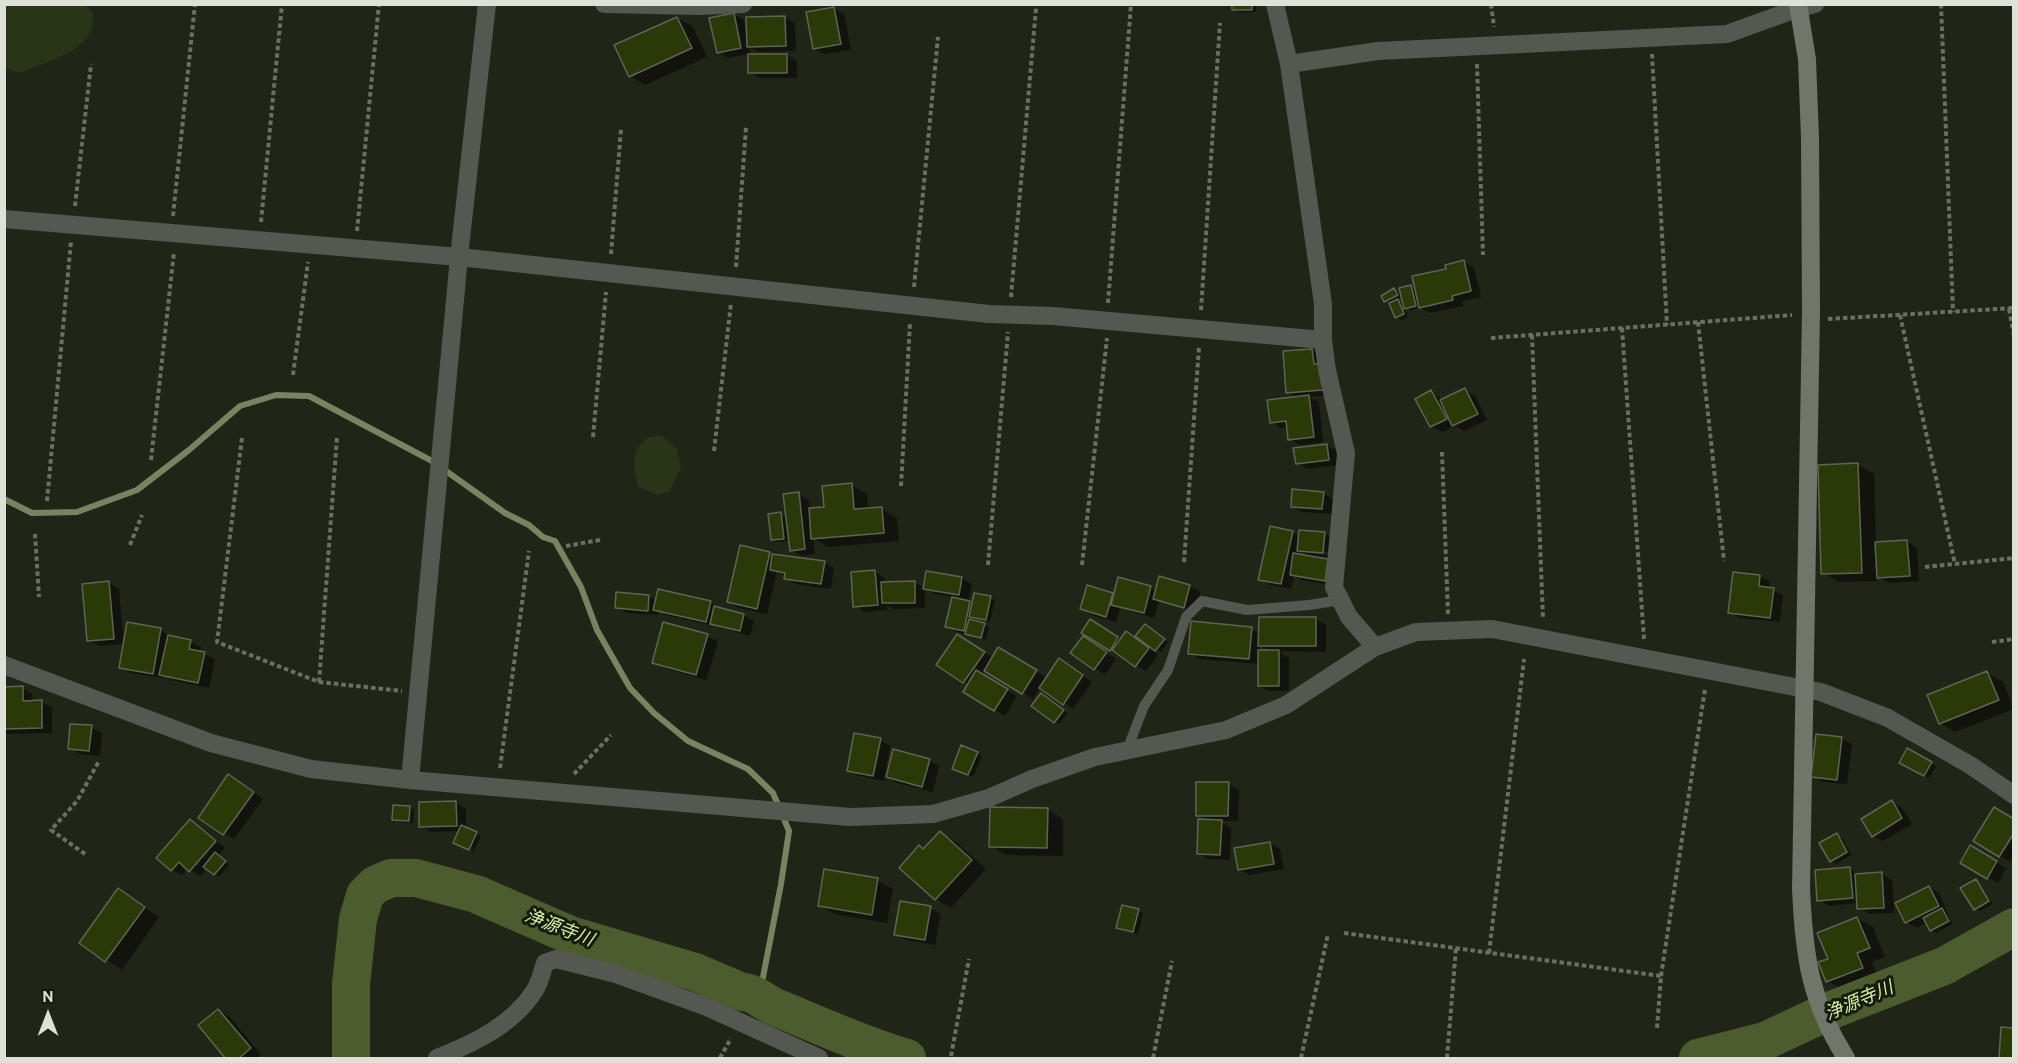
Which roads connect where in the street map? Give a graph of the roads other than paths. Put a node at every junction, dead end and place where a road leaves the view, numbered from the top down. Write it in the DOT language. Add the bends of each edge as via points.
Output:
graph roads {
  1 [pos="487,4"];
  2 [pos="604,4"];
  3 [pos="743,4"];
  4 [pos="1275,4"];
  5 [pos="1804,6"];
  6 [pos="1289,64"];
  7 [pos="4,219"];
  8 [pos="459,257"];
  9 [pos="1323,340"];
  10 [pos="1341,600"];
  11 [pos="1375,647"];
  12 [pos="4,665"];
  13 [pos="1806,688"];
  14 [pos="1127,750"];
  15 [pos="410,780"];
  16 [pos="2013,795"];
  17 [pos="437,1059"];
  18 [pos="819,1059"];
  19 [pos="1846,1059"];
  1 -- 8 [label="street"];
  2 -- 3 [label="street"];
  4 -- 6 [label="street"];
  5 -- 6 [label="street" via="1728,34 1378,51"];
  5 -- 13 [label="street" via="1811,312"];
  6 -- 9 [label="street" via="1323,304"];
  7 -- 8 [label="street"];
  8 -- 9 [label="street" via="989,314"];
  8 -- 15 [label="street"];
  9 -- 10 [label="street" via="1346,453 1334,587"];
  10 -- 11 [label="street" via="1349,617"];
  10 -- 14 [label="lane" via="1247,610 1202,601 1186,616 1168,670 1144,706"];
  11 -- 13 [label="street" via="1416,632 1492,629"];
  11 -- 14 [label="street" via="1286,705 1226,730"];
  12 -- 15 [label="street" via="211,743 311,769"];
  13 -- 16 [label="street" via="1888,718"];
  13 -- 19 [label="street" via="1803,936 1817,1003"];
  14 -- 15 [label="street" via="1095,757 1032,778 989,798 933,814 850,817"];
  17 -- 18 [label="street" via="505,1024 536,989 545,963 556,959 616,974 707,1007"];
}
